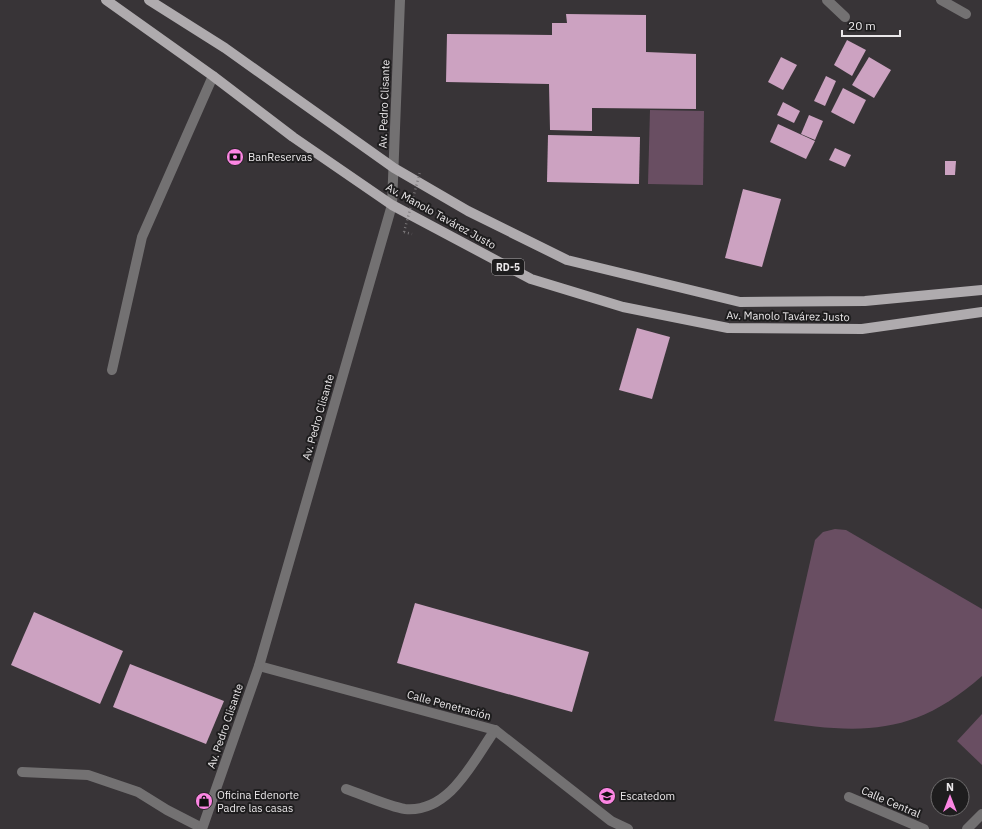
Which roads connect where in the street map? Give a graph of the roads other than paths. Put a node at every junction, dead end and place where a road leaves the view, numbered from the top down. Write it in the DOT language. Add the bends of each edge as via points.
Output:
graph roads {
  1 [pos="106,0"];
  2 [pos="149,0"];
  3 [pos="400,0"];
  4 [pos="827,0"];
  5 [pos="941,0"];
  6 [pos="966,14"];
  7 [pos="845,17"];
  8 [pos="213,76"];
  9 [pos="394,168"];
  10 [pos="392,205"];
  11 [pos="982,290"];
  12 [pos="982,312"];
  13 [pos="112,370"];
  14 [pos="259,666"];
  15 [pos="495,730"];
  16 [pos="22,772"];
  17 [pos="346,789"];
  18 [pos="849,797"];
  19 [pos="982,814"];
  20 [pos="202,829"];
  21 [pos="628,829"];
  22 [pos="924,829"];
  23 [pos="967,829"];
  1 -- 8 [label="main road, Av. Manolo Tavárez Justo / RD-5"];
  2 -- 9 [label="main road, Av. Manolo Tavárez Justo" via="225,48"];
  3 -- 9 [label="street, Av. Pedro Clisante"];
  4 -- 7 [label="street"];
  5 -- 6 [label="street"];
  8 -- 10 [label="main road, Av. Manolo Tavárez Justo / RD-5" via="293,137"];
  8 -- 13 [label="street" via="142,237"];
  9 -- 10 [label="street, Av. Pedro Clisante"];
  9 -- 11 [label="main road, Av. Manolo Tavárez Justo" via="468,211 567,260 740,302 865,301"];
  10 -- 12 [label="main road, Av. Manolo Tavárez Justo / RD-5" via="531,279 623,307 728,328 862,329"];
  10 -- 14 [label="street, Av. Pedro Clisante"];
  14 -- 15 [label="street, Calle Penetración"];
  14 -- 20 [label="street, Av. Pedro Clisante"];
  15 -- 17 [label="street" via="457,785 434,803 404,809"];
  15 -- 21 [label="street, Calle Penetración" via="611,821"];
  16 -- 20 [label="street" via="88,775 138,792"];
  18 -- 22 [label="street, Calle Central"];
  19 -- 23 [label="street"];
}
